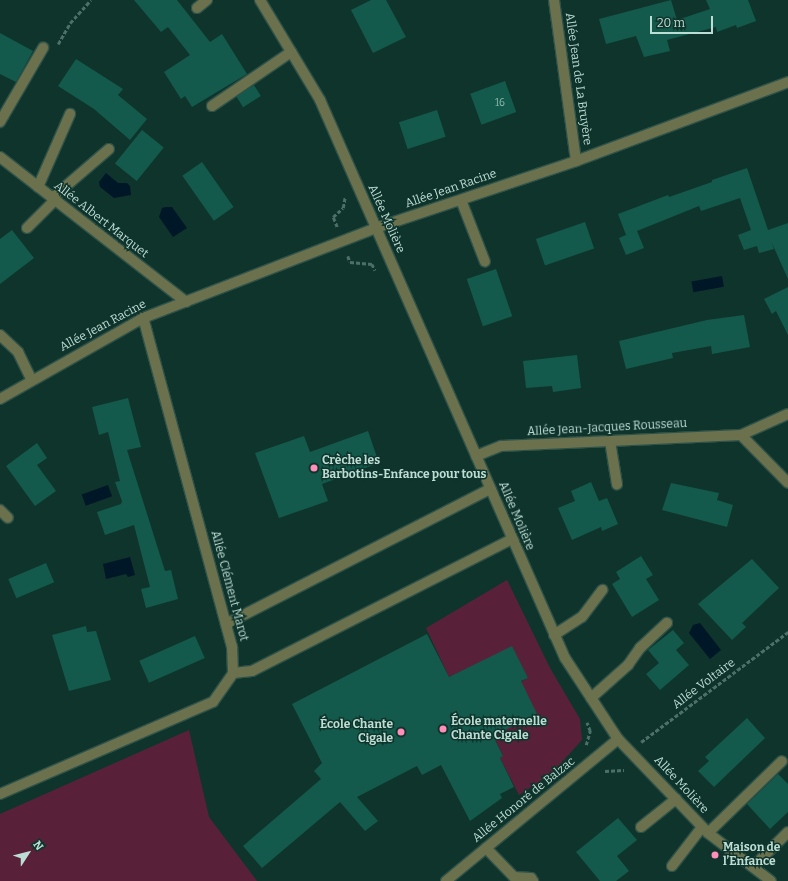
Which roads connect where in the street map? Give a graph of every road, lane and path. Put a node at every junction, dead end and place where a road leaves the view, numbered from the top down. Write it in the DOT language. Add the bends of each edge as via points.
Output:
graph roads {
  1 [pos="207,0"];
  2 [pos="260,0"];
  3 [pos="554,0"];
  4 [pos="197,8"];
  5 [pos="43,48"];
  6 [pos="291,52"];
  7 [pos="788,82"];
  8 [pos="212,106"];
  9 [pos="70,114"];
  10 [pos="0,122"];
  11 [pos="109,149"];
  12 [pos="0,157"];
  13 [pos="576,161"];
  14 [pos="38,187"];
  15 [pos="53,199"];
  16 [pos="461,200"];
  17 [pos="27,228"];
  18 [pos="376,228"];
  19 [pos="485,262"];
  20 [pos="186,302"];
  21 [pos="143,318"];
  22 [pos="0,335"];
  23 [pos="31,379"];
  24 [pos="0,399"];
  25 [pos="788,414"];
  26 [pos="741,435"];
  27 [pos="610,441"];
  28 [pos="476,456"];
  29 [pos="788,483"];
  30 [pos="617,484"];
  31 [pos="490,489"];
  32 [pos="0,510"];
  33 [pos="8,518"];
  34 [pos="512,539"];
  35 [pos="602,590"];
  36 [pos="667,623"];
  37 [pos="226,624"];
  38 [pos="788,632"];
  39 [pos="554,635"];
  40 [pos="233,673"];
  41 [pos="591,698"];
  42 [pos="618,739"];
  43 [pos="630,750"];
  44 [pos="782,761"];
  45 [pos="0,794"];
  46 [pos="676,799"];
  47 [pos="641,826"];
  48 [pos="705,830"];
  49 [pos="788,832"];
  50 [pos="486,848"];
  51 [pos="672,866"];
  52 [pos="753,867"];
  53 [pos="446,881"];
  54 [pos="534,881"];
  55 [pos="771,881"];
  1 -- 4 [label="street"];
  2 -- 6 [label="street, Allée Molière"];
  3 -- 13 [label="street, Allée Jean de La Bruyère"];
  5 -- 10 [label="street"];
  6 -- 8 [label="street"];
  6 -- 18 [label="street, Allée Molière" via="320,100"];
  7 -- 13 [label="street, Allée Jean Racine"];
  9 -- 14 [label="street"];
  11 -- 15 [label="street"];
  12 -- 14 [label="street, Allée Albert Marquet"];
  13 -- 16 [label="street, Allée Jean Racine"];
  14 -- 15 [label="street, Allée Albert Marquet"];
  15 -- 17 [label="street"];
  15 -- 20 [label="street, Allée Albert Marquet"];
  16 -- 18 [label="street, Allée Jean Racine"];
  16 -- 19 [label="street"];
  18 -- 20 [label="street, Allée Jean Racine"];
  18 -- 28 [label="street, Allée Molière"];
  20 -- 21 [label="street, Allée Jean Racine"];
  21 -- 23 [label="street, Allée Jean Racine"];
  21 -- 37 [label="street, Allée Clément Marot"];
  22 -- 23 [label="street" via="18,352"];
  23 -- 24 [label="street, Allée Jean Racine"];
  25 -- 26 [label="street, Allée Jean-Jacques Rousseau"];
  26 -- 27 [label="street, Allée Jean-Jacques Rousseau"];
  26 -- 29 [label="street"];
  27 -- 28 [label="street, Allée Jean-Jacques Rousseau" via="501,446"];
  27 -- 30 [label="street"];
  28 -- 31 [label="street, Allée Molière"];
  31 -- 34 [label="street, Allée Molière"];
  31 -- 37 [label="street"];
  32 -- 33 [label="street"];
  34 -- 39 [label="street, Allée Molière"];
  34 -- 40 [label="street" via="252,671"];
  35 -- 39 [label="street" via="582,617"];
  36 -- 41 [label="street" via="640,648 628,665"];
  37 -- 40 [label="street, Allée Clément Marot" via="232,647"];
  38 -- 43 [label="path, Allée Voltaire"];
  39 -- 41 [label="street, Allée Molière" via="565,658"];
  40 -- 45 [label="street" via="213,702"];
  41 -- 42 [label="street, Allée Molière"];
  42 -- 43 [label="street, Allée Molière"];
  42 -- 50 [label="street, Allée Honoré de Balzac"];
  43 -- 46 [label="street, Allée Molière"];
  44 -- 48 [label="street"];
  46 -- 47 [label="street"];
  46 -- 48 [label="street, Allée Molière"];
  48 -- 51 [label="street"];
  48 -- 52 [label="street, Allée Molière"];
  49 -- 52 [label="street"];
  50 -- 53 [label="street, Allée Honoré de Balzac"];
  50 -- 54 [label="street" via="514,877 531,878"];
  52 -- 55 [label="street, Allée Molière"];
}
